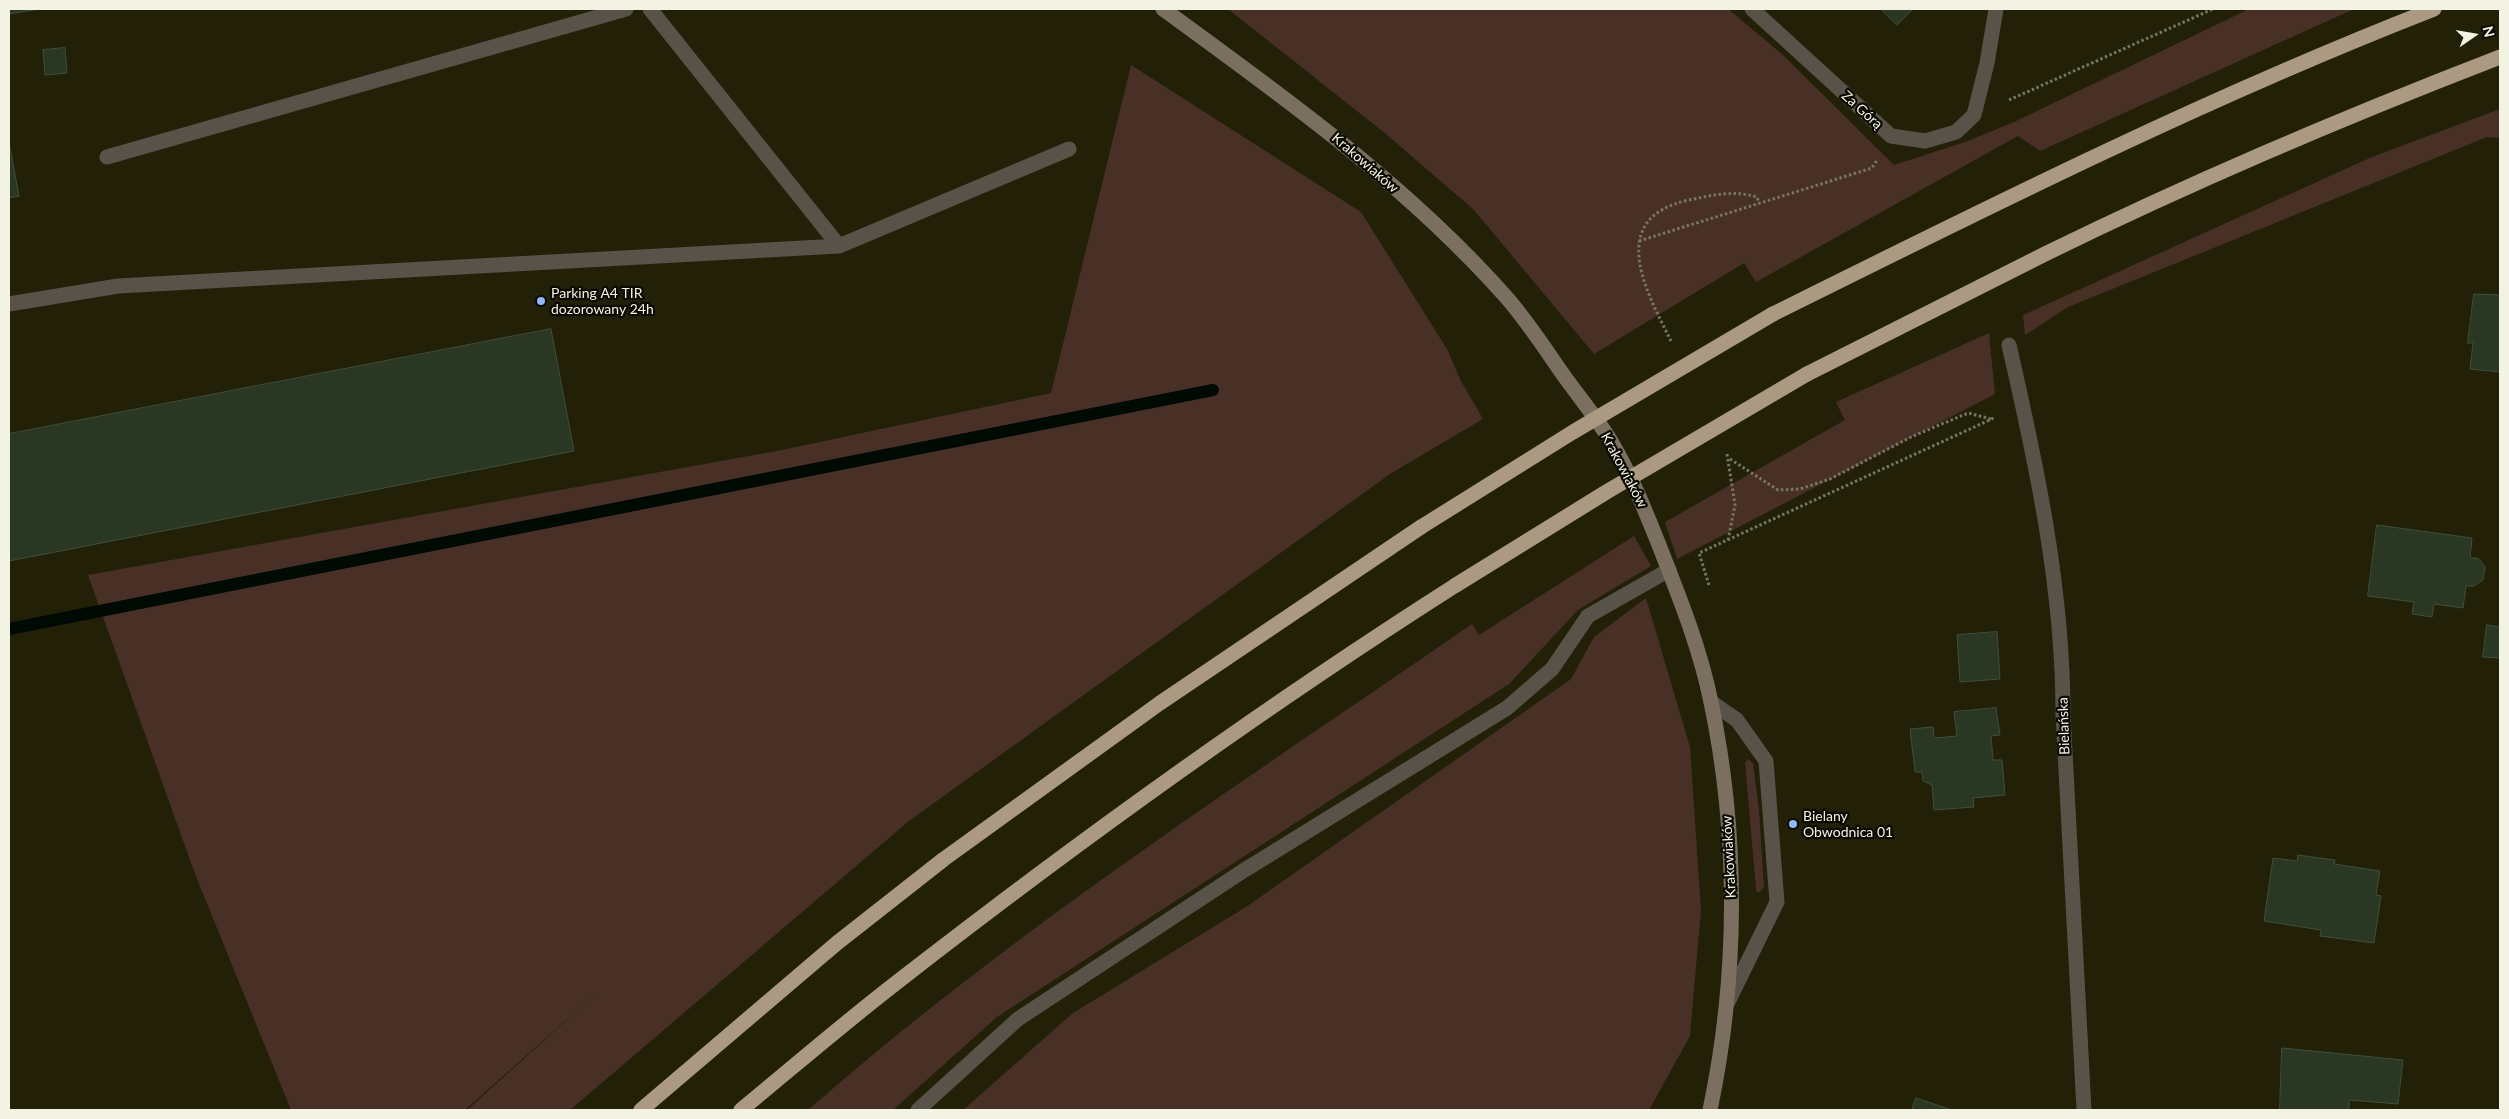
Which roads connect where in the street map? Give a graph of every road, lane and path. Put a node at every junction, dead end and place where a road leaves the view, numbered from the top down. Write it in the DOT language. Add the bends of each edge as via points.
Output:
graph roads {
  1 [pos="626,9"];
  2 [pos="650,9"];
  3 [pos="1163,9"];
  4 [pos="1752,9"];
  5 [pos="1996,9"];
  6 [pos="2213,9"];
  7 [pos="2434,9"];
  8 [pos="2500,57"];
  9 [pos="1974,115"];
  10 [pos="1891,136"];
  11 [pos="1069,150"];
  12 [pos="107,157"];
  13 [pos="1759,203"];
  14 [pos="838,246"];
  15 [pos="9,304"];
  16 [pos="2009,345"];
  17 [pos="1728,540"];
  18 [pos="1669,570"];
  19 [pos="1710,588"];
  20 [pos="1711,702"];
  21 [pos="1728,1002"];
  22 [pos="641,1110"];
  23 [pos="741,1110"];
  24 [pos="918,1110"];
  25 [pos="1710,1110"];
  26 [pos="2084,1110"];
  1 -- 12 [label="street"];
  2 -- 14 [label="street"];
  3 -- 18 [label="main road, Krakowiaków" via="1335,136 1418,208 1509,300 1611,441 1638,493"];
  4 -- 10 [label="street, Za Górą"];
  5 -- 9 [label="street"];
  6 -- 9 [label="path"];
  7 -- 22 [label="highway, bridge" via="2146,132 2002,200 1773,314 1573,432 1421,526 1160,703 944,859 837,943"];
  8 -- 23 [label="highway, bridge" via="2310,134 2048,253 1807,374 1608,491 1345,655 1048,866 894,984"];
  9 -- 10 [label="street, Za Górą" via="1956,132 1925,141"];
  10 -- 13 [label="path" via="1872,168"];
  11 -- 14 [label="street"];
  13 -- 13 [label="path" via="1731,212 1638,242 1646,223 1660,211 1682,202 1712,195 1744,193 1757,197"];
  14 -- 15 [label="street" via="118,286"];
  16 -- 26 [label="street, Bielańska" via="2053,563 2063,658 2063,714"];
  17 -- 17 [label="path" via="1947,439 1991,419 1968,413 1912,437 1830,479 1800,489 1778,490 1730,459 1735,505"];
  17 -- 19 [label="path" via="1699,553"];
  18 -- 20 [label="main road, Krakowiaków"];
  18 -- 24 [label="street" via="1588,616 1552,669 1507,708 1243,871 1018,1019"];
  20 -- 21 [label="main road, Krakowiaków" via="1726,799 1730,862 1732,937"];
  20 -- 21 [label="street" via="1737,720 1766,760 1777,902"];
  21 -- 25 [label="main road, Krakowiaków"];
}
